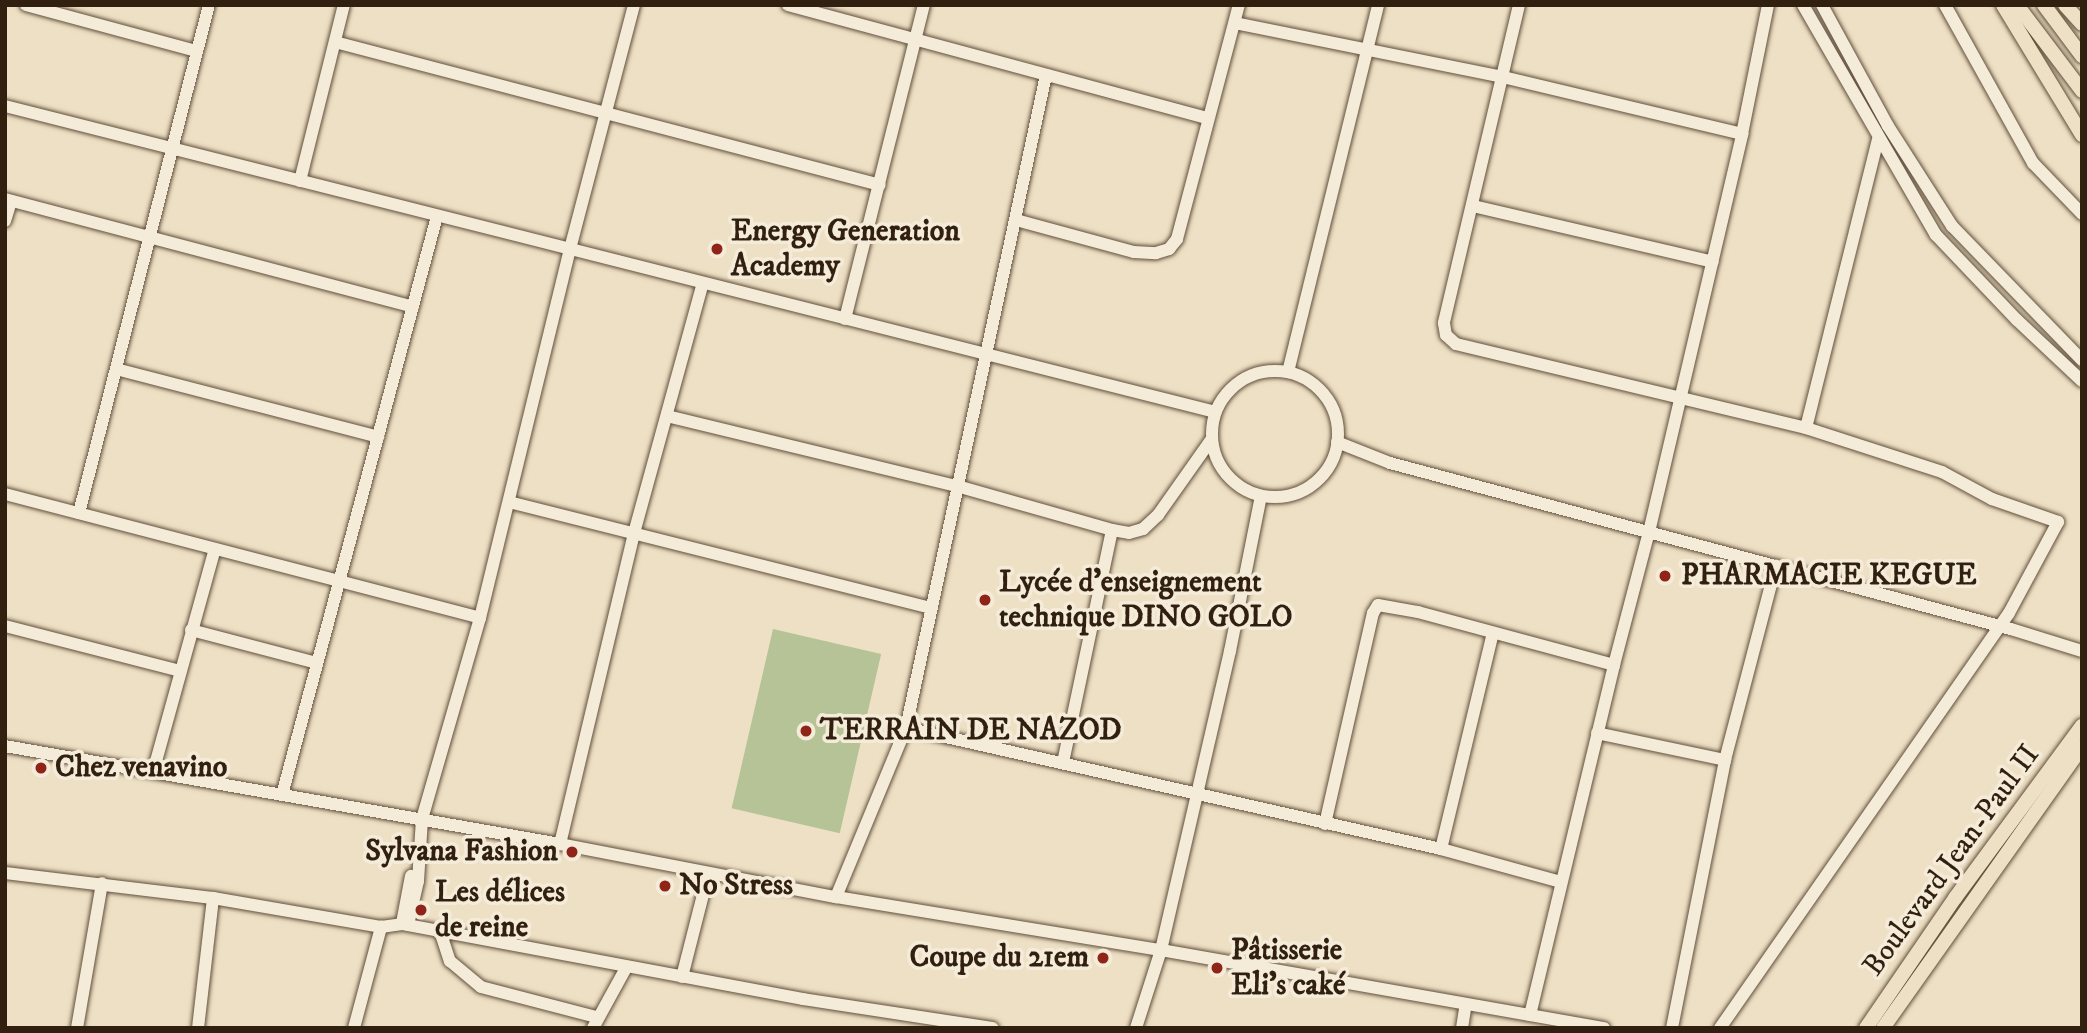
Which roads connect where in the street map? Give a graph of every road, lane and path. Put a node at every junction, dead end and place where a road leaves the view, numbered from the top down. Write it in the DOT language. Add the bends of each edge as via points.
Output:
graph roads {
  1 [pos="26,5"];
  2 [pos="208,5"];
  3 [pos="344,5"];
  4 [pos="634,5"];
  5 [pos="788,5"];
  6 [pos="924,5"];
  7 [pos="1239,5"];
  8 [pos="1378,5"];
  9 [pos="1519,5"];
  10 [pos="1768,5"];
  11 [pos="1803,5"];
  12 [pos="1822,5"];
  13 [pos="1945,5"];
  14 [pos="2003,5"];
  15 [pos="2017,5"];
  16 [pos="2044,5"];
  17 [pos="2064,5"];
  18 [pos="64,10"];
  19 [pos="1235,23"];
  20 [pos="2082,24"];
  21 [pos="915,40"];
  22 [pos="335,42"];
  23 [pos="197,51"];
  24 [pos="1368,51"];
  25 [pos="2082,56"];
  26 [pos="1046,75"];
  27 [pos="1503,77"];
  28 [pos="2082,91"];
  29 [pos="5,106"];
  30 [pos="607,111"];
  31 [pos="1207,118"];
  32 [pos="1742,134"];
  33 [pos="2082,135"];
  34 [pos="1878,139"];
  35 [pos="172,148"];
  36 [pos="300,181"];
  37 [pos="880,185"];
  38 [pos="8,200"];
  39 [pos="1473,206"];
  40 [pos="2082,214"];
  41 [pos="437,216"];
  42 [pos="1016,220"];
  43 [pos="5,221"];
  44 [pos="150,236"];
  45 [pos="570,249"];
  46 [pos="1713,262"];
  47 [pos="703,283"];
  48 [pos="413,307"];
  49 [pos="845,319"];
  50 [pos="986,355"];
  51 [pos="2082,360"];
  52 [pos="116,369"];
  53 [pos="1288,372"];
  54 [pos="2082,382"];
  55 [pos="1679,399"];
  56 [pos="1215,412"];
  57 [pos="667,416"];
  58 [pos="1806,428"];
  59 [pos="378,437"];
  60 [pos="1211,440"];
  61 [pos="1337,442"];
  62 [pos="957,486"];
  63 [pos="5,494"];
  64 [pos="1261,496"];
  65 [pos="509,502"];
  66 [pos="79,513"];
  67 [pos="1112,530"];
  68 [pos="1650,532"];
  69 [pos="634,533"];
  70 [pos="215,549"];
  71 [pos="1776,566"];
  72 [pos="340,581"];
  73 [pos="930,608"];
  74 [pos="481,618"];
  75 [pos="5,626"];
  76 [pos="2000,627"];
  77 [pos="191,630"];
  78 [pos="1493,633"];
  79 [pos="2082,651"];
  80 [pos="317,663"];
  81 [pos="1614,664"];
  82 [pos="180,671"];
  83 [pos="2082,726"];
  84 [pos="906,728"];
  85 [pos="1597,733"];
  86 [pos="5,746"];
  87 [pos="2082,747"];
  88 [pos="1725,760"];
  89 [pos="1063,763"];
  90 [pos="153,772"];
  91 [pos="1196,794"];
  92 [pos="282,795"];
  93 [pos="422,820"];
  94 [pos="1325,824"];
  95 [pos="560,844"];
  96 [pos="1441,849"];
  97 [pos="5,873"];
  98 [pos="708,875"];
  99 [pos="1561,881"];
  100 [pos="102,883"];
  101 [pos="836,897"];
  102 [pos="213,898"];
  103 [pos="405,924"];
  104 [pos="381,928"];
  105 [pos="440,931"];
  106 [pos="1161,950"];
  107 [pos="626,968"];
  108 [pos="682,977"];
  109 [pos="1466,1004"];
  110 [pos="1530,1015"];
  111 [pos="595,1023"];
  112 [pos="77,1028"];
  113 [pos="198,1028"];
  114 [pos="354,1028"];
  115 [pos="993,1028"];
  116 [pos="1136,1028"];
  117 [pos="1462,1028"];
  118 [pos="1604,1028"];
  119 [pos="1672,1028"];
  120 [pos="1720,1028"];
  121 [pos="1866,1028"];
  122 [pos="1883,1028"];
  1 -- 18 [label="street"];
  2 -- 23 [label="street"];
  3 -- 22 [label="street"];
  4 -- 30 [label="street"];
  5 -- 21 [label="street"];
  6 -- 21 [label="street"];
  7 -- 19 [label="street"];
  8 -- 24 [label="street"];
  9 -- 27 [label="street"];
  10 -- 32 [label="street"];
  11 -- 34 [label="street"];
  12 -- 51 [label="street" via="1888,126 1952,226"];
  13 -- 40 [label="street" via="2033,163"];
  14 -- 33 [label="main road"];
  15 -- 28 [label="main road"];
  16 -- 25 [label="main road"];
  17 -- 20 [label="main road"];
  18 -- 23 [label="street"];
  19 -- 24 [label="street"];
  19 -- 31 [label="street"];
  21 -- 26 [label="street"];
  21 -- 37 [label="street"];
  22 -- 30 [label="street"];
  22 -- 36 [label="street"];
  23 -- 35 [label="street"];
  24 -- 27 [label="street"];
  24 -- 53 [label="street"];
  26 -- 31 [label="street"];
  26 -- 42 [label="street"];
  27 -- 32 [label="street"];
  27 -- 39 [label="street"];
  29 -- 35 [label="street"];
  30 -- 37 [label="street"];
  30 -- 45 [label="street"];
  31 -- 42 [label="street" via="1177,239 1168,249 1134,252"];
  32 -- 46 [label="street"];
  34 -- 54 [label="street" via="1936,235"];
  34 -- 58 [label="street"];
  35 -- 36 [label="street"];
  35 -- 44 [label="street"];
  36 -- 41 [label="street"];
  37 -- 49 [label="street"];
  38 -- 43 [label="street"];
  38 -- 44 [label="street"];
  39 -- 46 [label="street"];
  39 -- 55 [label="street" via="1444,323 1446,335 1456,344"];
  41 -- 45 [label="street"];
  41 -- 48 [label="street"];
  42 -- 50 [label="street"];
  44 -- 48 [label="street"];
  44 -- 52 [label="street"];
  45 -- 47 [label="street"];
  45 -- 65 [label="street"];
  46 -- 55 [label="street"];
  47 -- 49 [label="street"];
  47 -- 57 [label="street"];
  48 -- 59 [label="street"];
  49 -- 50 [label="street"];
  50 -- 56 [label="street"];
  50 -- 62 [label="street"];
  52 -- 59 [label="street"];
  52 -- 66 [label="street"];
  53 -- 56 [label="street" via="1252,375 1230,390"];
  53 -- 61 [label="street" via="1306,379 1331,405"];
  55 -- 58 [label="street"];
  55 -- 68 [label="street"];
  56 -- 60 [label="street"];
  57 -- 62 [label="street"];
  57 -- 69 [label="street"];
  58 -- 76 [label="street" via="1941,472 1992,499 2058,522"];
  59 -- 72 [label="street"];
  60 -- 64 [label="street" via="1227,476 1242,489"];
  60 -- 67 [label="street" via="1143,529 1129,533"];
  61 -- 64 [label="street" via="1320,479 1303,491"];
  61 -- 68 [label="street" via="1390,463"];
  62 -- 67 [label="street"];
  62 -- 73 [label="street"];
  63 -- 66 [label="street"];
  64 -- 91 [label="street"];
  65 -- 69 [label="street"];
  65 -- 74 [label="street"];
  66 -- 70 [label="street"];
  67 -- 89 [label="street"];
  68 -- 71 [label="street"];
  68 -- 81 [label="street"];
  69 -- 73 [label="street"];
  69 -- 95 [label="street"];
  70 -- 72 [label="street"];
  70 -- 77 [label="street"];
  71 -- 76 [label="street"];
  71 -- 88 [label="street"];
  72 -- 74 [label="street"];
  72 -- 80 [label="street"];
  73 -- 84 [label="street"];
  74 -- 93 [label="street"];
  75 -- 82 [label="street"];
  76 -- 79 [label="street"];
  76 -- 120 [label="street"];
  77 -- 80 [label="street"];
  77 -- 82 [label="street"];
  78 -- 81 [label="street"];
  78 -- 94 [label="street" via="1418,611 1378,605"];
  78 -- 96 [label="street"];
  80 -- 92 [label="street"];
  81 -- 85 [label="street"];
  82 -- 90 [label="street"];
  83 -- 121 [label="main road, Boulevard Jean-Paul II"];
  84 -- 89 [label="street"];
  84 -- 101 [label="street"];
  85 -- 88 [label="street"];
  85 -- 99 [label="street"];
  86 -- 90 [label="street"];
  87 -- 122 [label="main road, Boulevard Jean-Paul II"];
  88 -- 119 [label="street"];
  89 -- 91 [label="street"];
  90 -- 92 [label="street"];
  91 -- 94 [label="street"];
  91 -- 106 [label="street"];
  92 -- 93 [label="street"];
  93 -- 95 [label="street"];
  93 -- 103 [label="street" via="418,881"];
  94 -- 96 [label="street"];
  95 -- 98 [label="street"];
  96 -- 99 [label="street"];
  97 -- 100 [label="street"];
  98 -- 101 [label="street"];
  98 -- 108 [label="street"];
  99 -- 110 [label="street"];
  100 -- 102 [label="street"];
  100 -- 112 [label="street"];
  101 -- 106 [label="street"];
  102 -- 104 [label="street"];
  102 -- 113 [label="street"];
  103 -- 104 [label="street"];
  103 -- 105 [label="street"];
  104 -- 114 [label="street"];
  105 -- 107 [label="street"];
  105 -- 111 [label="street" via="450,961 481,987"];
  106 -- 109 [label="street"];
  106 -- 116 [label="street"];
  107 -- 108 [label="street"];
  107 -- 111 [label="street"];
  108 -- 115 [label="street"];
  109 -- 110 [label="street"];
  109 -- 117 [label="street"];
  110 -- 118 [label="street"];
}
